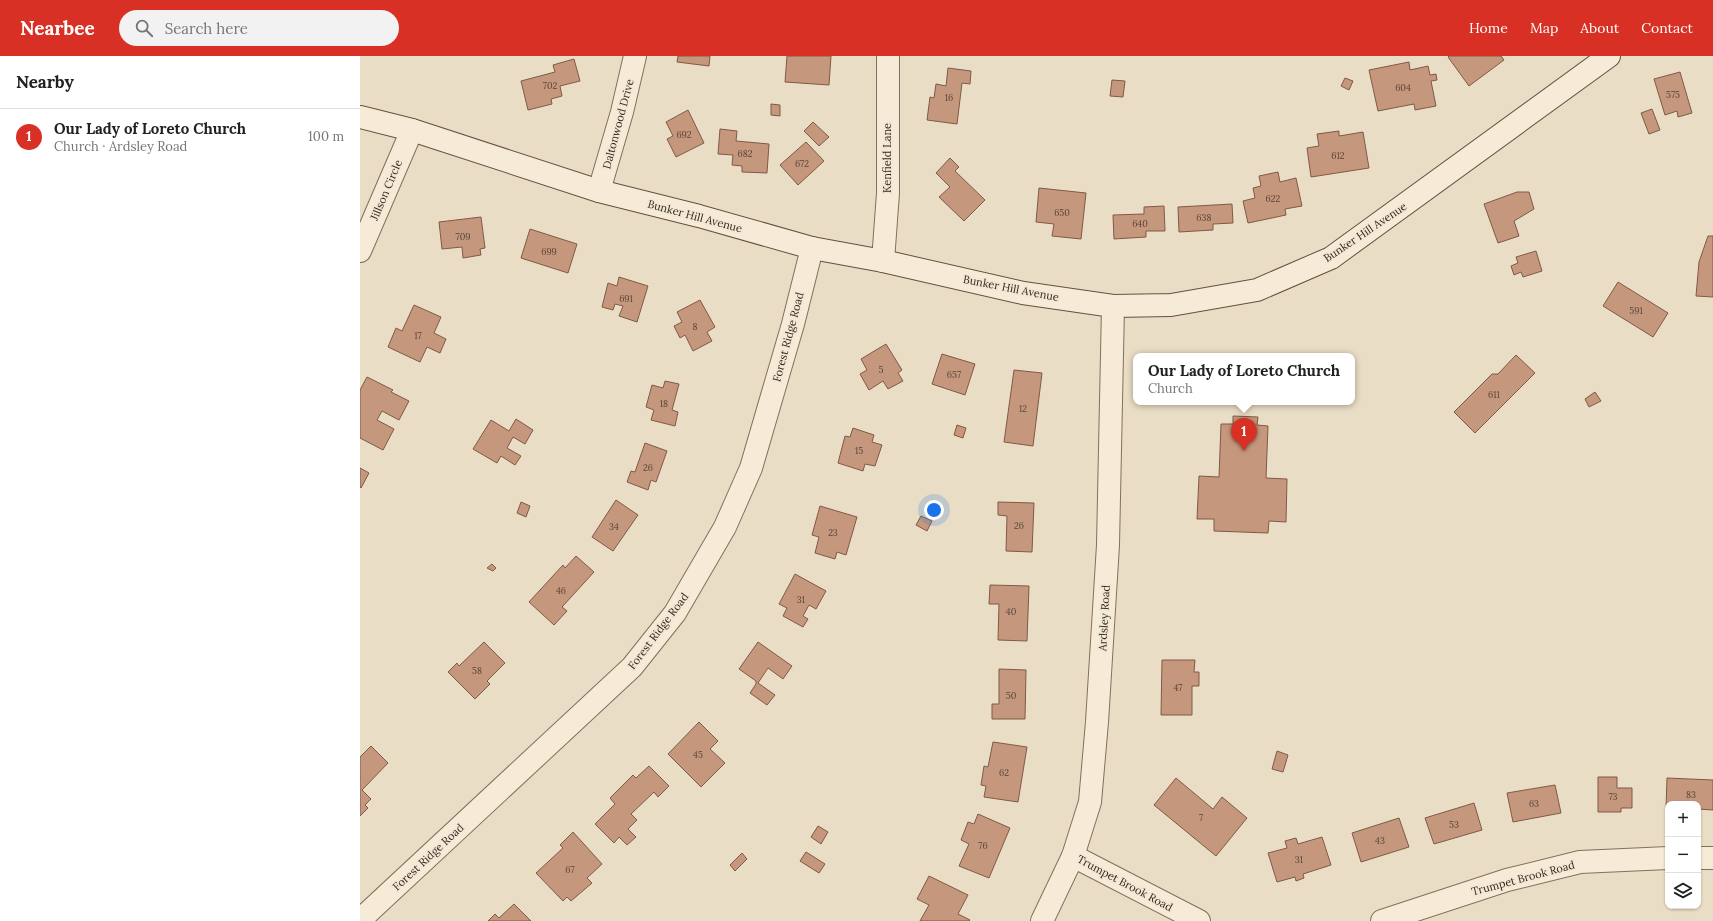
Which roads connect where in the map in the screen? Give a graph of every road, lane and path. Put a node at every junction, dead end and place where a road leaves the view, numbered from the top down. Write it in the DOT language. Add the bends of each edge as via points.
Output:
graph roads {
  1 [pos="635,56"];
  2 [pos="888,56"];
  3 [pos="1609,56"];
  4 [pos="360,117"];
  5 [pos="412,130"];
  6 [pos="599,191"];
  7 [pos="812,248"];
  8 [pos="360,251"];
  9 [pos="883,261"];
  10 [pos="1113,306"];
  11 [pos="1073,856"];
  12 [pos="1665,858"];
  13 [pos="1701,858"];
  14 [pos="1713,858"];
  15 [pos="360,920"];
  16 [pos="1042,921"];
  17 [pos="1199,921"];
  18 [pos="1382,921"];
  1 -- 6 [label="street, Daltonwood Drive"];
  2 -- 9 [label="street, Kenfield Lane" via="888,193"];
  3 -- 10 [label="street, Bunker Hill Avenue" via="1331,258 1257,290 1171,305"];
  4 -- 5 [label="street, Bunker Hill Avenue"];
  5 -- 6 [label="street, Bunker Hill Avenue"];
  5 -- 8 [label="street, Jillson Circle"];
  6 -- 7 [label="street, Bunker Hill Avenue"];
  7 -- 9 [label="street, Bunker Hill Avenue"];
  7 -- 15 [label="street, Forest Ridge Road" via="751,468 725,527 675,613 632,667"];
  9 -- 10 [label="street, Bunker Hill Avenue" via="1023,293"];
  10 -- 11 [label="street, Ardsley Road" via="1108,545 1098,722 1090,802"];
  11 -- 16 [label="street, Ardsley Road"];
  11 -- 17 [label="street, Trumpet Brook Road"];
  12 -- 18 [label="street, Trumpet Brook Road" via="1580,862 1508,880"];
  13 -- 14 [label="street"];
}
